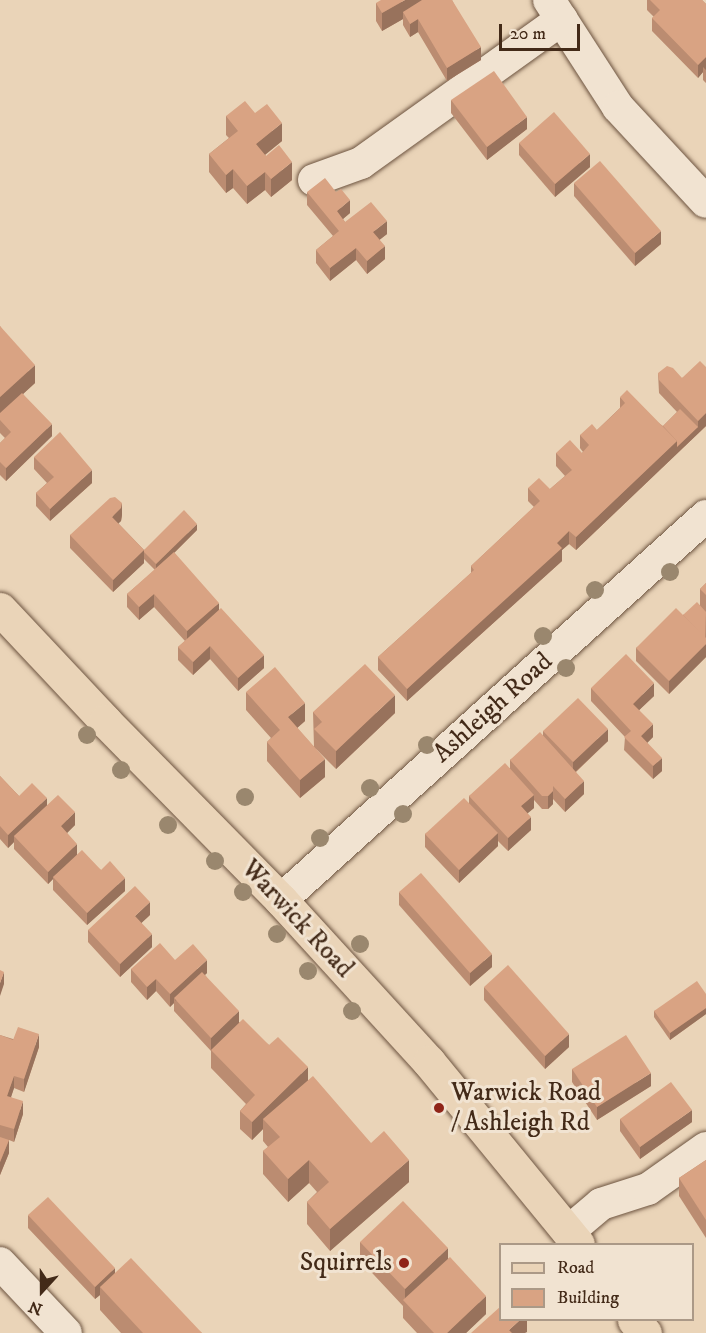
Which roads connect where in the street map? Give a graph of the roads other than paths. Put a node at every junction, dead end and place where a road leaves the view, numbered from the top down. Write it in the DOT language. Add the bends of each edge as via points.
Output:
graph roads {
  1 [pos="555,10"];
  2 [pos="314,180"];
  3 [pos="706,201"];
  4 [pos="706,516"];
  5 [pos="0,609"];
  6 [pos="281,900"];
  7 [pos="706,1148"];
  8 [pos="573,1238"];
  9 [pos="0,1263"];
  10 [pos="635,1321"];
  11 [pos="66,1333"];
  12 [pos="645,1333"];
  1 -- 2 [label="street" via="361,163"];
  1 -- 3 [label="street" via="618,107"];
  4 -- 6 [label="street, Ashleigh Road"];
  5 -- 6 [label="main road, Warwick Road"];
  6 -- 8 [label="main road, Warwick Road" via="429,1062"];
  7 -- 8 [label="street" via="648,1189 602,1204"];
  9 -- 11 [label="street"];
  10 -- 12 [label="main road"];
}
